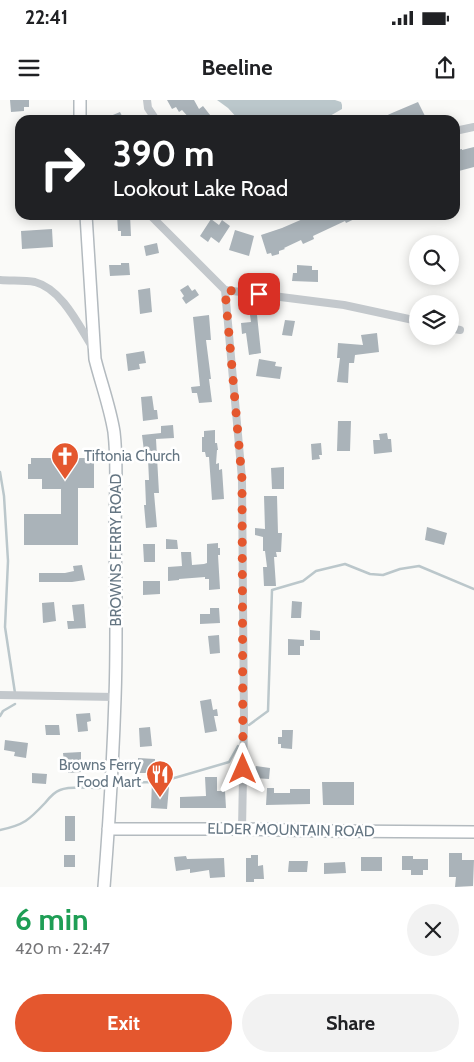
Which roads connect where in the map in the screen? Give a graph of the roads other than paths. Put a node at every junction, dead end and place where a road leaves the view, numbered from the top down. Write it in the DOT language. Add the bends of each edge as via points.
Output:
graph roads {
  1 [pos="80,100"];
  2 [pos="147,100"];
  3 [pos="80,115"];
  4 [pos="153,115"];
  5 [pos="474,127"];
  6 [pos="460,130"];
  7 [pos="86,220"];
  8 [pos="155,220"];
  9 [pos="0,280"];
  10 [pos="225,290"];
  11 [pos="409,319"];
  12 [pos="94,348"];
  13 [pos="0,695"];
  14 [pos="115,698"];
  15 [pos="242,828"];
  16 [pos="108,829"];
  17 [pos="474,832"];
  18 [pos="104,887"];
  1 -- 3 [label="street"];
  2 -- 4 [label="street"];
  5 -- 6 [label="street"];
  7 -- 12 [label="street, BROWNS FERRY ROAD"];
  8 -- 10 [label="street"];
  9 -- 12 [label="street" via="35,282 56,294"];
  10 -- 11 [label="street" via="344,305"];
  10 -- 15 [label="street" via="242,479"];
  12 -- 14 [label="street, BROWNS FERRY ROAD" via="109,405 116,463"];
  13 -- 14 [label="street"];
  14 -- 16 [label="street, BROWNS FERRY ROAD"];
  15 -- 16 [label="street, ELDER MOUNTAIN ROAD"];
  15 -- 17 [label="street, ELDER MOUNTAIN ROAD"];
  16 -- 18 [label="street, BROWNS FERRY ROAD"];
}
